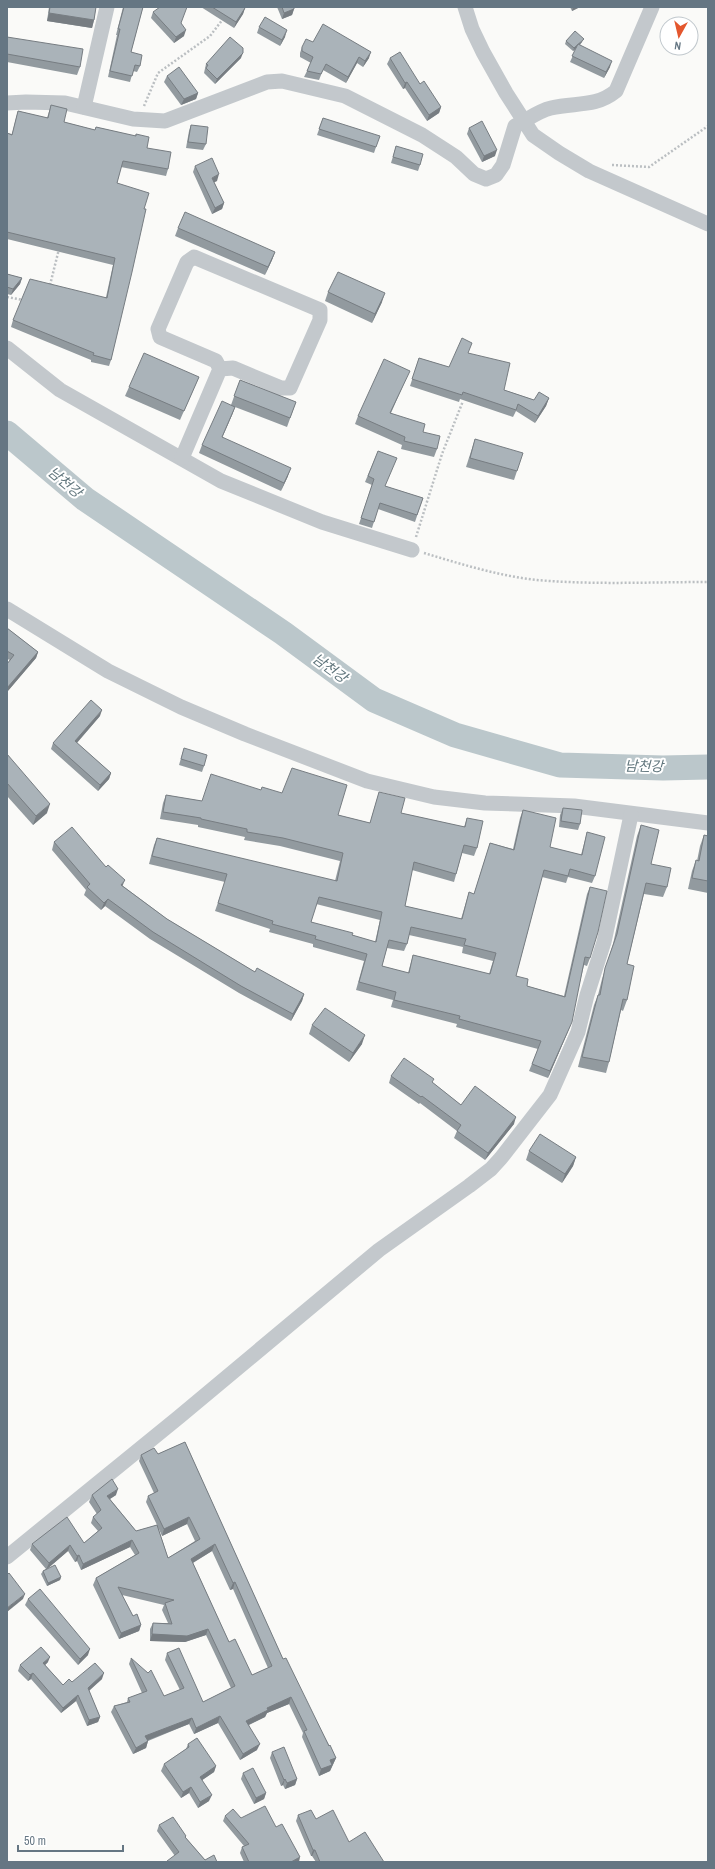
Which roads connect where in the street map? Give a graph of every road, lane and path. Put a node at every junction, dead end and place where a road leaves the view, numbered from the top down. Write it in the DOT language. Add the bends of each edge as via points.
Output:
graph roads {
  1 [pos="107,7"];
  2 [pos="465,7"];
  3 [pos="652,7"];
  4 [pos="228,13"];
  5 [pos="7,103"];
  6 [pos="84,107"];
  7 [pos="140,120"];
  8 [pos="525,121"];
  9 [pos="708,126"];
  10 [pos="589,171"];
  11 [pos="708,224"];
  12 [pos="60,244"];
  13 [pos="48,290"];
  14 [pos="7,297"];
  15 [pos="30,302"];
  16 [pos="7,348"];
  17 [pos="220,369"];
  18 [pos="463,401"];
  19 [pos="182,458"];
  20 [pos="412,550"];
  21 [pos="708,582"];
  22 [pos="7,609"];
  23 [pos="631,814"];
  24 [pos="708,823"];
  25 [pos="7,1557"];
  1 -- 6 [label="street"];
  2 -- 8 [label="street" via="483,52"];
  3 -- 8 [label="street" via="616,90 606,99 552,108 539,112"];
  4 -- 7 [label="path" via="210,36 158,73"];
  5 -- 6 [label="street" via="65,103"];
  6 -- 7 [label="street"];
  7 -- 8 [label="street" via="165,121 261,84 282,81 345,96 383,114 442,147 474,174 486,178 496,175 503,165 512,131 515,126"];
  8 -- 10 [label="street" via="533,135"];
  9 -- 10 [label="path" via="649,167 604,165"];
  10 -- 11 [label="street"];
  12 -- 13 [label="path"];
  14 -- 15 [label="path"];
  16 -- 19 [label="street" via="60,390"];
  17 -- 17 [label="street" via="216,360 160,337 158,329 187,262 194,257 320,310 320,320 290,388 281,388 233,368"];
  17 -- 19 [label="street"];
  18 -- 20 [label="path" via="442,454"];
  19 -- 20 [label="street" via="221,481 322,522"];
  20 -- 21 [label="path" via="496,573 536,580"];
  22 -- 23 [label="street" via="108,671 181,707 367,780 434,797 485,803 574,806"];
  23 -- 24 [label="street"];
  23 -- 25 [label="street" via="604,942 578,1032 550,1095 501,1158 469,1186 379,1250 180,1417"];
}
